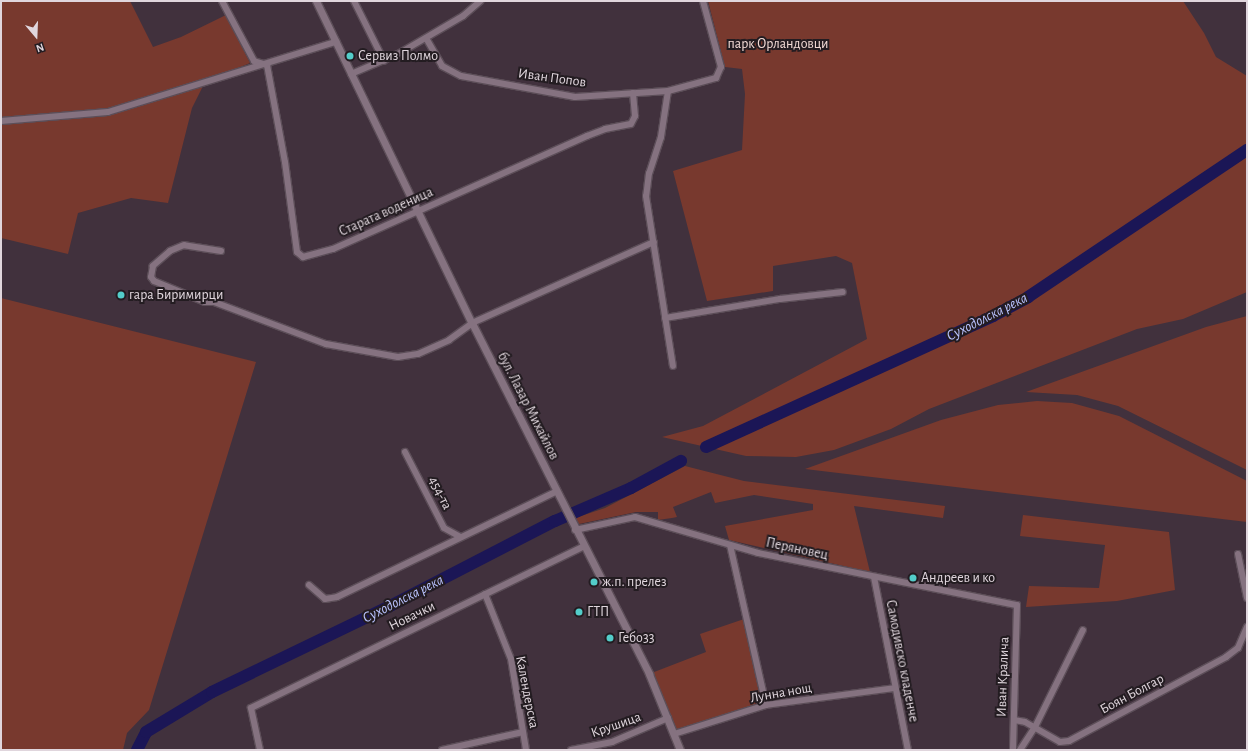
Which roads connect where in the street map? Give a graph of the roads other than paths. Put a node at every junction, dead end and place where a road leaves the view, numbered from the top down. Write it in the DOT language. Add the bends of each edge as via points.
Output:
graph roads {
  1 [pos="222,1"];
  2 [pos="316,1"];
  3 [pos="354,1"];
  4 [pos="480,1"];
  5 [pos="703,1"];
  6 [pos="426,38"];
  7 [pos="336,42"];
  8 [pos="384,61"];
  9 [pos="267,65"];
  10 [pos="351,74"];
  11 [pos="668,91"];
  12 [pos="633,93"];
  13 [pos="1,121"];
  14 [pos="419,210"];
  15 [pos="654,242"];
  16 [pos="221,251"];
  17 [pos="843,292"];
  18 [pos="665,318"];
  19 [pos="472,323"];
  20 [pos="673,366"];
  21 [pos="405,452"];
  22 [pos="557,491"];
  23 [pos="575,528"];
  24 [pos="460,537"];
  25 [pos="730,545"];
  26 [pos="584,546"];
  27 [pos="1238,554"];
  28 [pos="874,577"];
  29 [pos="309,585"];
  30 [pos="485,594"];
  31 [pos="1247,598"];
  32 [pos="1017,605"];
  33 [pos="1247,627"];
  34 [pos="1083,630"];
  35 [pos="895,688"];
  36 [pos="766,705"];
  37 [pos="668,718"];
  38 [pos="1014,720"];
  39 [pos="1034,727"];
  40 [pos="523,732"];
  41 [pos="674,734"];
  42 [pos="260,750"];
  43 [pos="442,750"];
  44 [pos="526,750"];
  45 [pos="571,750"];
  46 [pos="680,750"];
  47 [pos="908,750"];
  48 [pos="1013,750"];
  49 [pos="1020,750"];
  1 -- 9 [label="street" via="254,61"];
  2 -- 7 [label="street, бул. Лазар Михайлов"];
  3 -- 8 [label="street"];
  4 -- 6 [label="street" via="463,16"];
  5 -- 11 [label="street, Иван Попов" via="721,67 716,78"];
  6 -- 8 [label="street"];
  6 -- 12 [label="street, Иван Попов" via="442,66 461,76 575,97"];
  7 -- 9 [label="street"];
  7 -- 10 [label="street, бул. Лазар Михайлов"];
  8 -- 10 [label="street"];
  9 -- 13 [label="street" via="108,112"];
  9 -- 14 [label="street, Старата воденица" via="285,162 297,252 303,257 312,256"];
  10 -- 14 [label="street, бул. Лазар Михайлов"];
  11 -- 12 [label="street, Иван Попов"];
  11 -- 15 [label="street" via="661,137 649,173 646,196"];
  12 -- 14 [label="street, Старата воденица" via="635,116 631,124 604,129"];
  14 -- 19 [label="street, бул. Лазар Михайлов"];
  15 -- 18 [label="street"];
  15 -- 19 [label="street"];
  16 -- 19 [label="street" via="184,245 170,251 153,266 151,277 154,281 205,302 214,302 326,344 370,354 398,357 418,354 449,340"];
  17 -- 18 [label="street" via="780,299"];
  18 -- 20 [label="street"];
  19 -- 22 [label="street, бул. Лазар Михайлов"];
  21 -- 24 [label="street, 454-та" via="444,528"];
  22 -- 23 [label="street, бул. Лазар Михайлов"];
  22 -- 24 [label="street"];
  23 -- 25 [label="street, Перяновец" via="636,517"];
  23 -- 26 [label="street, бул. Лазар Михайлов"];
  24 -- 29 [label="street" via="337,597 325,599"];
  25 -- 28 [label="street, Перяновец"];
  25 -- 36 [label="street"];
  26 -- 30 [label="street, Новачки"];
  26 -- 37 [label="street, бул. Лазар Михайлов" via="649,674"];
  27 -- 31 [label="street"];
  28 -- 32 [label="street, Перяновец"];
  28 -- 35 [label="street, Самодивско кладенче"];
  30 -- 40 [label="street, Календерска" via="511,659"];
  30 -- 42 [label="street, Новачки" via="251,708"];
  32 -- 38 [label="street, Иван Кралича"];
  33 -- 39 [label="street, Боян Болгар" via="1238,648 1226,657 1069,741 1060,742"];
  34 -- 39 [label="street"];
  35 -- 36 [label="street, Лунна нощ"];
  35 -- 47 [label="street, Самодивско кладенче"];
  36 -- 41 [label="street, Лунна нощ"];
  37 -- 41 [label="street, бул. Лазар Михайлов"];
  37 -- 45 [label="street, Крушица" via="612,742"];
  38 -- 39 [label="street, Боян Болгар"];
  38 -- 48 [label="street, Иван Кралича"];
  39 -- 49 [label="street"];
  40 -- 43 [label="street"];
  40 -- 44 [label="street, Календерска"];
  41 -- 46 [label="street, бул. Лазар Михайлов"];
}
